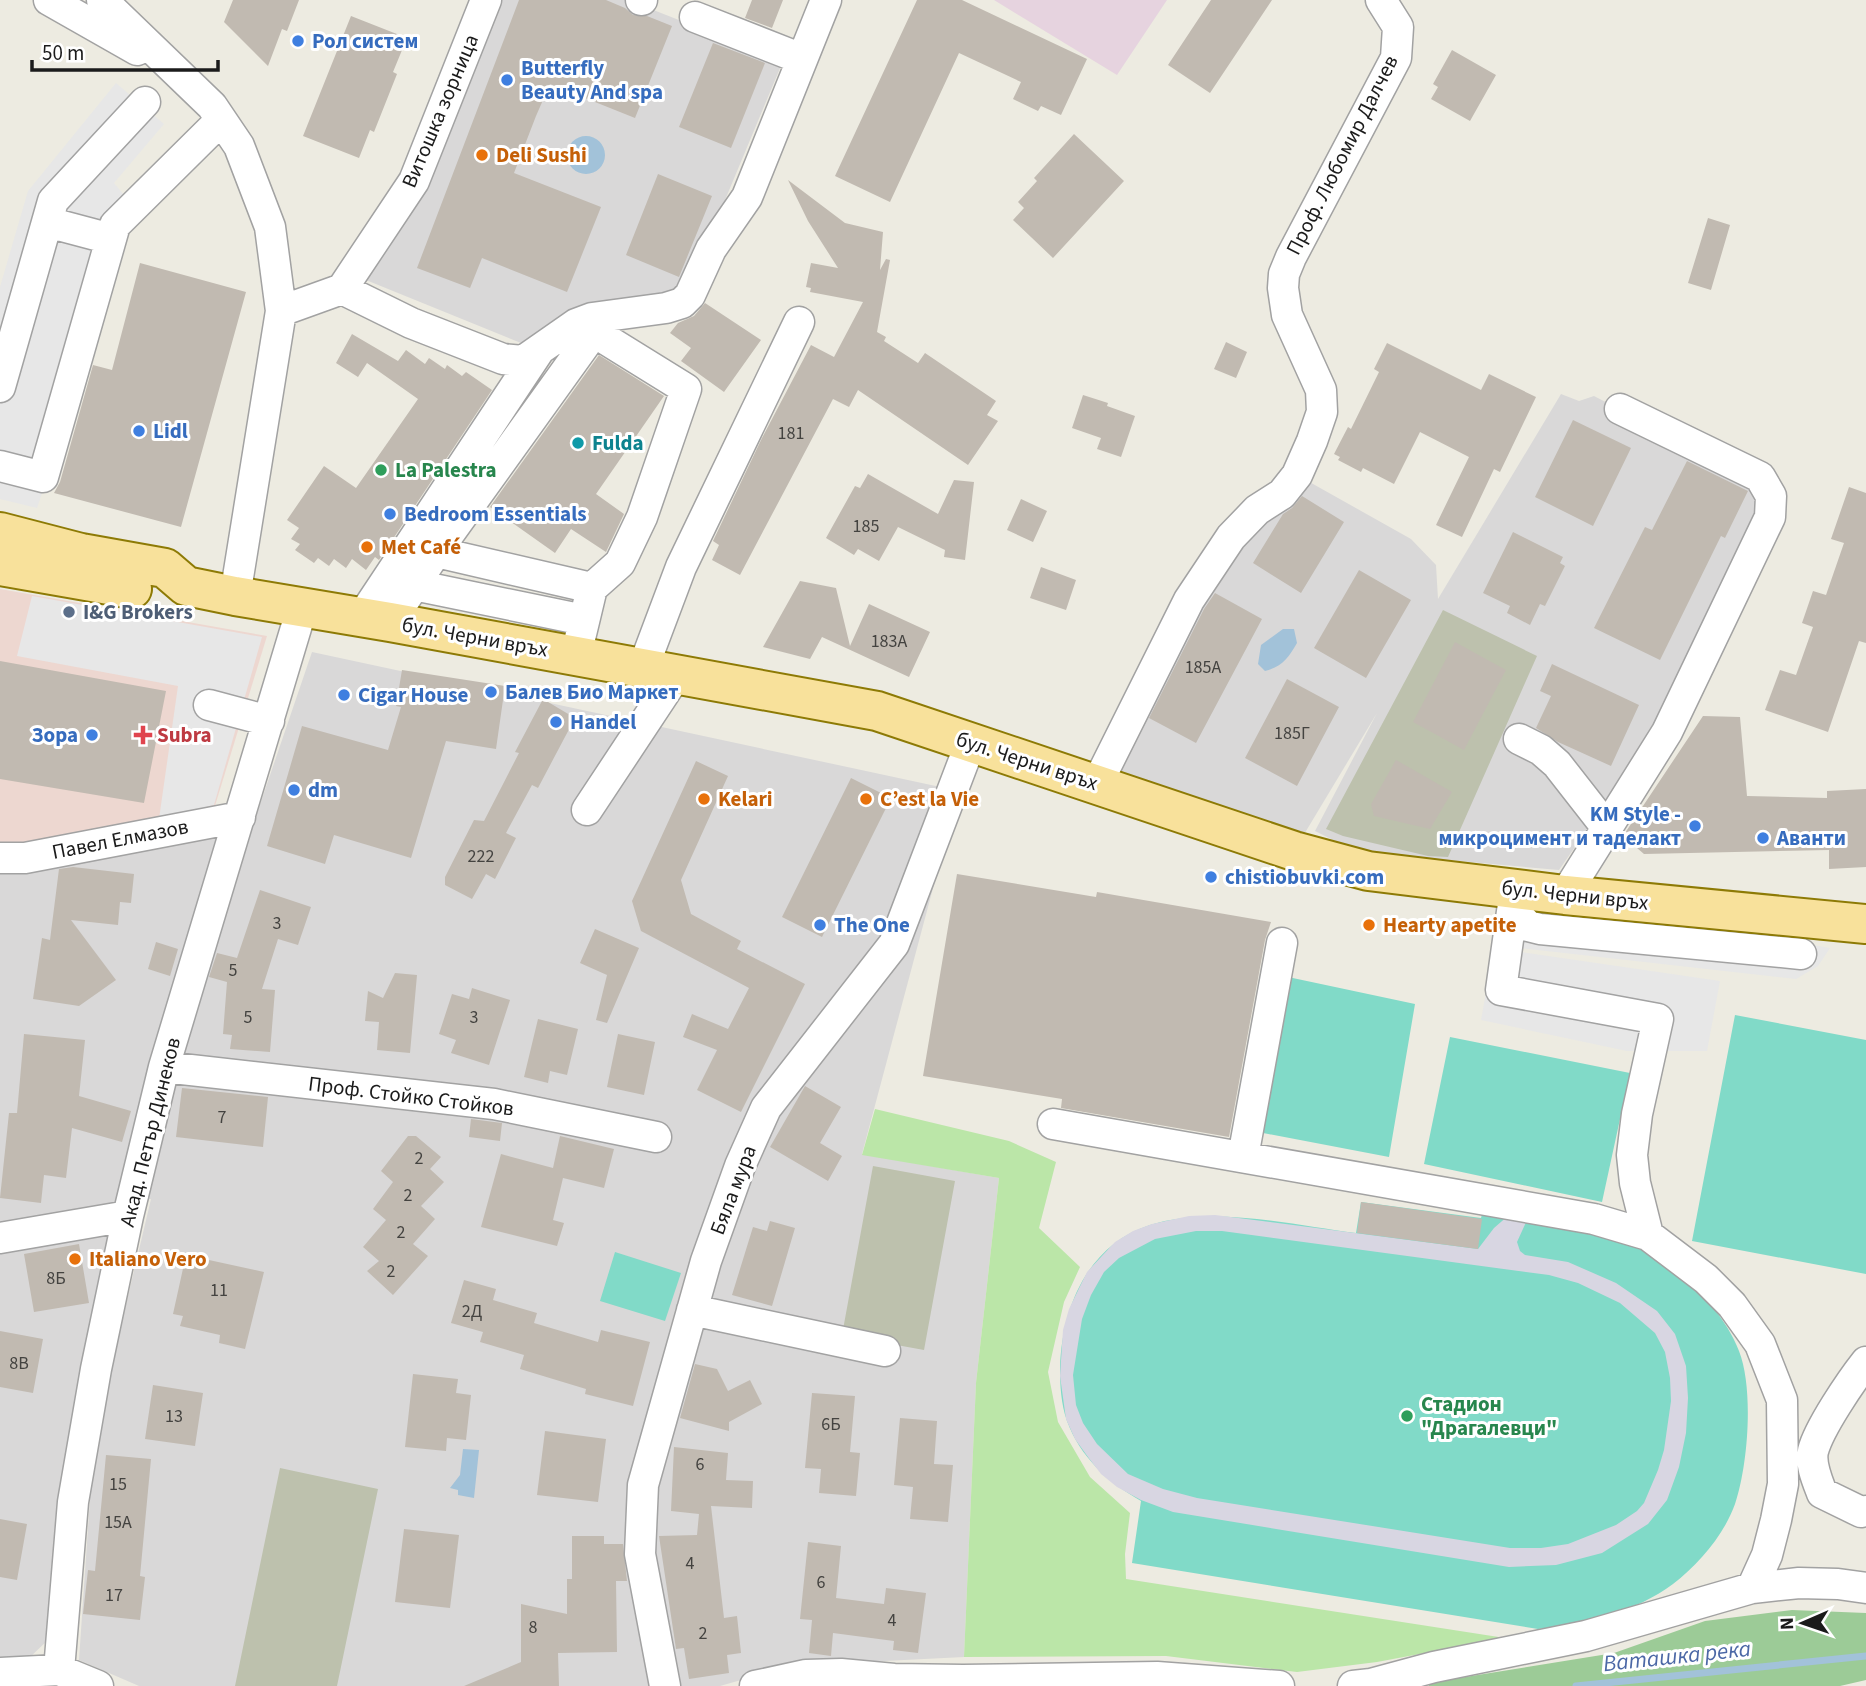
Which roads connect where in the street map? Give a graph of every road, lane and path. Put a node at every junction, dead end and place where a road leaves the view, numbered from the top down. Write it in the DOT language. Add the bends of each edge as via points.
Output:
graph roads {
  1 [pos="49,0"];
  2 [pos="102,0"];
  3 [pos="486,0"];
  4 [pos="826,0"];
  5 [pos="1381,0"];
  6 [pos="695,17"];
  7 [pos="802,59"];
  8 [pos="177,73"];
  9 [pos="145,103"];
  10 [pos="221,120"];
  11 [pos="47,222"];
  12 [pos="111,239"];
  13 [pos="342,289"];
  14 [pos="281,311"];
  15 [pos="799,322"];
  16 [pos="537,353"];
  17 [pos="0,387"];
  18 [pos="1620,409"];
  19 [pos="0,466"];
  20 [pos="0,532"];
  21 [pos="436,552"];
  22 [pos="0,566"];
  23 [pos="414,585"];
  24 [pos="186,586"];
  25 [pos="592,588"];
  26 [pos="235,596"];
  27 [pos="302,608"];
  28 [pos="376,619"];
  29 [pos="580,638"];
  30 [pos="660,671"];
  31 [pos="209,705"];
  32 [pos="269,721"];
  33 [pos="1519,739"];
  34 [pos="971,743"];
  35 [pos="1097,784"];
  36 [pos="587,810"];
  37 [pos="240,817"];
  38 [pos="1607,828"];
  39 [pos="0,858"];
  40 [pos="1564,895"];
  41 [pos="1514,900"];
  42 [pos="1866,924"];
  43 [pos="1282,943"];
  44 [pos="1801,954"];
  45 [pos="164,1068"];
  46 [pos="1053,1124"];
  47 [pos="656,1136"];
  48 [pos="1242,1157"];
  49 [pos="128,1216"];
  50 [pos="1648,1235"];
  51 [pos="0,1238"];
  52 [pos="692,1311"];
  53 [pos="885,1351"];
  54 [pos="1866,1362"];
  55 [pos="1782,1400"];
  56 [pos="1825,1425"];
  57 [pos="1866,1511"];
  58 [pos="1752,1588"];
  59 [pos="1866,1588"];
  60 [pos="59,1670"];
  61 [pos="1,1675"];
  62 [pos="98,1686"];
  63 [pos="665,1686"];
  64 [pos="755,1686"];
  65 [pos="1279,1686"];
  66 [pos="1353,1686"];
  1 -- 8 [label="street"];
  2 -- 8 [label="street"];
  3 -- 13 [label="street, Витошка зорница" via="414,181"];
  4 -- 7 [label="street"];
  5 -- 35 [label="street, Проф. Любомир Далчев" via="1398,27 1396,58 1284,274 1287,315 1321,390 1322,412 1312,441 1297,475 1282,494 1257,510 1231,537 1189,600"];
  6 -- 7 [label="street"];
  7 -- 16 [label="street" via="747,197 711,249 690,295 666,309 576,324"];
  8 -- 10 [label="street"];
  9 -- 11 [label="street" via="53,201"];
  10 -- 12 [label="street" via="115,225"];
  10 -- 14 [label="street" via="239,146 270,227"];
  11 -- 12 [label="street"];
  11 -- 17 [label="street"];
  12 -- 19 [label="street" via="43,477"];
  13 -- 14 [label="street"];
  13 -- 16 [label="street" via="411,323 503,359 523,361"];
  14 -- 26 [label="street"];
  15 -- 30 [label="street" via="687,555"];
  16 -- 28 [label="street"];
  18 -- 38 [label="street" via="1760,477 1771,496 1770,517 1667,732"];
  20 -- 24 [label="main road, бул. Черни връх" via="165,568"];
  21 -- 23 [label="street"];
  21 -- 25 [label="street"];
  21 -- 25 [label="street" via="594,332 686,389 620,563"];
  22 -- 24 [label="main road, бул. Черни връх" via="159,594"];
  23 -- 28 [label="street"];
  23 -- 29 [label="street"];
  24 -- 26 [label="main road, бул. Черни връх"];
  25 -- 29 [label="street"];
  26 -- 27 [label="main road, бул. Черни връх"];
  27 -- 28 [label="main road, бул. Черни връх"];
  27 -- 32 [label="street, Акад. Петър Динеков"];
  28 -- 29 [label="main road, бул. Черни връх"];
  29 -- 30 [label="main road, бул. Черни връх"];
  30 -- 34 [label="main road, бул. Черни връх" via="877,711"];
  30 -- 36 [label="street"];
  31 -- 32 [label="street"];
  32 -- 37 [label="street, Акад. Петър Динеков"];
  33 -- 38 [label="street" via="1557,764"];
  34 -- 35 [label="main road, бул. Черни връх"];
  34 -- 52 [label="street, Бяла мура" via="894,944 766,1108 740,1166"];
  35 -- 41 [label="main road, бул. Черни връх" via="1336,864"];
  37 -- 39 [label="street, Павел Елмазов" via="26,858"];
  37 -- 45 [label="street, Акад. Петър Динеков"];
  38 -- 40 [label="street"];
  40 -- 41 [label="main road, бул. Черни връх"];
  40 -- 42 [label="main road, бул. Черни връх"];
  41 -- 44 [label="street" via="1528,926 1540,929"];
  41 -- 50 [label="street" via="1501,990 1658,1019 1632,1155"];
  43 -- 48 [label="street"];
  45 -- 47 [label="street, Проф. Стойко Стойков" via="494,1104"];
  45 -- 49 [label="street, Акад. Петър Динеков"];
  46 -- 48 [label="street"];
  48 -- 50 [label="street" via="1594,1219"];
  49 -- 51 [label="street"];
  49 -- 60 [label="street, Акад. Петър Динеков" via="73,1502"];
  50 -- 55 [label="street" via="1706,1279 1732,1306 1760,1344"];
  52 -- 53 [label="street"];
  52 -- 63 [label="street, Бяла мура" via="643,1485 640,1554"];
  54 -- 56 [label="street"];
  55 -- 56 [label="street"];
  55 -- 58 [label="street" via="1783,1484 1767,1555"];
  56 -- 57 [label="street" via="1812,1452 1822,1493"];
  58 -- 59 [label="street" via="1799,1583"];
  58 -- 66 [label="street" via="1586,1636"];
  60 -- 61 [label="street"];
  60 -- 62 [label="street"];
  64 -- 65 [label="street" via="806,1675 841,1674 962,1680 1157,1677"];
}
